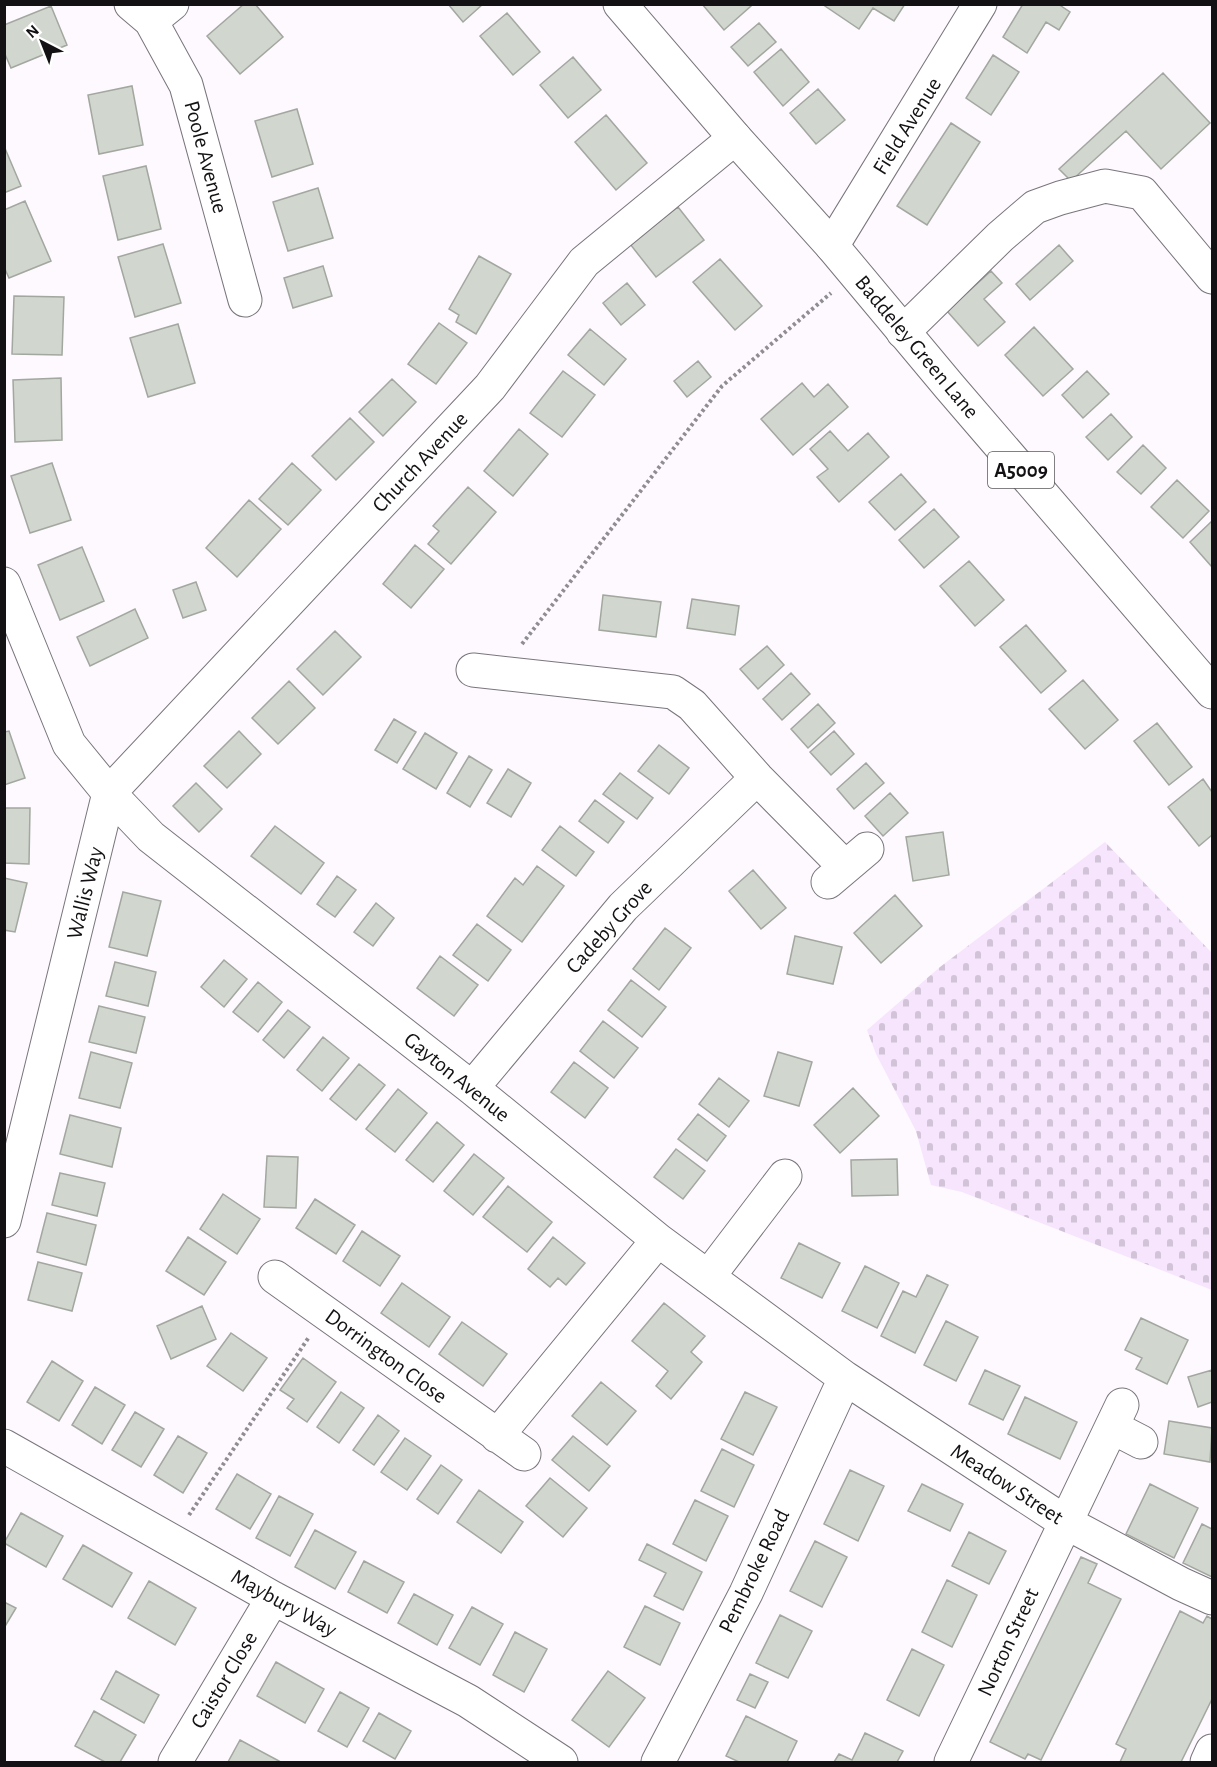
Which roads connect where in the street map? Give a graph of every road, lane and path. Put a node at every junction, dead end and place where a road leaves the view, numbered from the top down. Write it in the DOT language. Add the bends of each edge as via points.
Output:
graph roads {
  1 [pos="620,4"];
  2 [pos="980,4"];
  3 [pos="151,10"];
  4 [pos="735,138"];
  5 [pos="832,246"];
  6 [pos="854,273"];
  7 [pos="1212,277"];
  8 [pos="245,300"];
  9 [pos="903,332"];
  10 [pos="4,584"];
  11 [pos="486,672"];
  12 [pos="1212,692"];
  13 [pos="757,778"];
  14 [pos="109,793"];
  15 [pos="847,866"];
  16 [pos="472,1088"];
  17 [pos="788,1172"];
  18 [pos="4,1221"];
  19 [pos="658,1240"];
  20 [pos="275,1277"];
  21 [pos="708,1277"];
  22 [pos="325,1313"];
  23 [pos="813,1352"];
  24 [pos="845,1378"];
  25 [pos="497,1436"];
  26 [pos="1141,1442"];
  27 [pos="4,1446"];
  28 [pos="524,1454"];
  29 [pos="1065,1522"];
  30 [pos="172,1541"];
  31 [pos="273,1598"];
  32 [pos="1212,1598"];
  33 [pos="1212,1751"];
  34 [pos="175,1762"];
  35 [pos="561,1762"];
  36 [pos="658,1762"];
  37 [pos="951,1762"];
  38 [pos="1207,1762"];
  1 -- 4 [label="street, Baddeley Green Lane / A5009"];
  2 -- 5 [label="street, Field Avenue"];
  3 -- 8 [label="street, Poole Avenue" via="186,85"];
  4 -- 5 [label="street, Baddeley Green Lane / A5009"];
  4 -- 14 [label="street, Church Avenue" via="584,262 490,387"];
  5 -- 6 [label="street, Baddeley Green Lane / A5009"];
  6 -- 9 [label="street, Baddeley Green Lane / A5009"];
  6 -- 11 [label="path" via="722,386"];
  7 -- 9 [label="street" via="1142,193 1105,186 1035,207"];
  9 -- 12 [label="street, Baddeley Green Lane / A5009"];
  10 -- 14 [label="street" via="69,744"];
  11 -- 13 [label="street" via="673,692 692,705"];
  13 -- 15 [label="street"];
  13 -- 16 [label="street, Cadeby Grove" via="623,907"];
  14 -- 16 [label="street, Gayton Avenue" via="151,837"];
  14 -- 18 [label="street, Wallis Way"];
  16 -- 19 [label="street, Gayton Avenue"];
  17 -- 21 [label="street"];
  19 -- 21 [label="street, Gayton Avenue"];
  19 -- 25 [label="street"];
  20 -- 22 [label="street, Dorrington Close"];
  21 -- 23 [label="street, Gayton Avenue"];
  22 -- 25 [label="street, Dorrington Close"];
  22 -- 30 [label="path"];
  23 -- 24 [label="street, Meadow Street"];
  24 -- 29 [label="street, Meadow Street"];
  24 -- 36 [label="street, Pembroke Road" via="746,1593"];
  25 -- 28 [label="street, Dorrington Close"];
  26 -- 29 [label="street, Norton Street" via="1117,1416"];
  27 -- 30 [label="street, Maybury Way"];
  29 -- 32 [label="street, Meadow Street"];
  29 -- 37 [label="street, Norton Street"];
  30 -- 31 [label="street, Maybury Way"];
  31 -- 34 [label="street, Caistor Close"];
  31 -- 35 [label="street, Maybury Way" via="468,1701"];
  33 -- 38 [label="street"];
}
